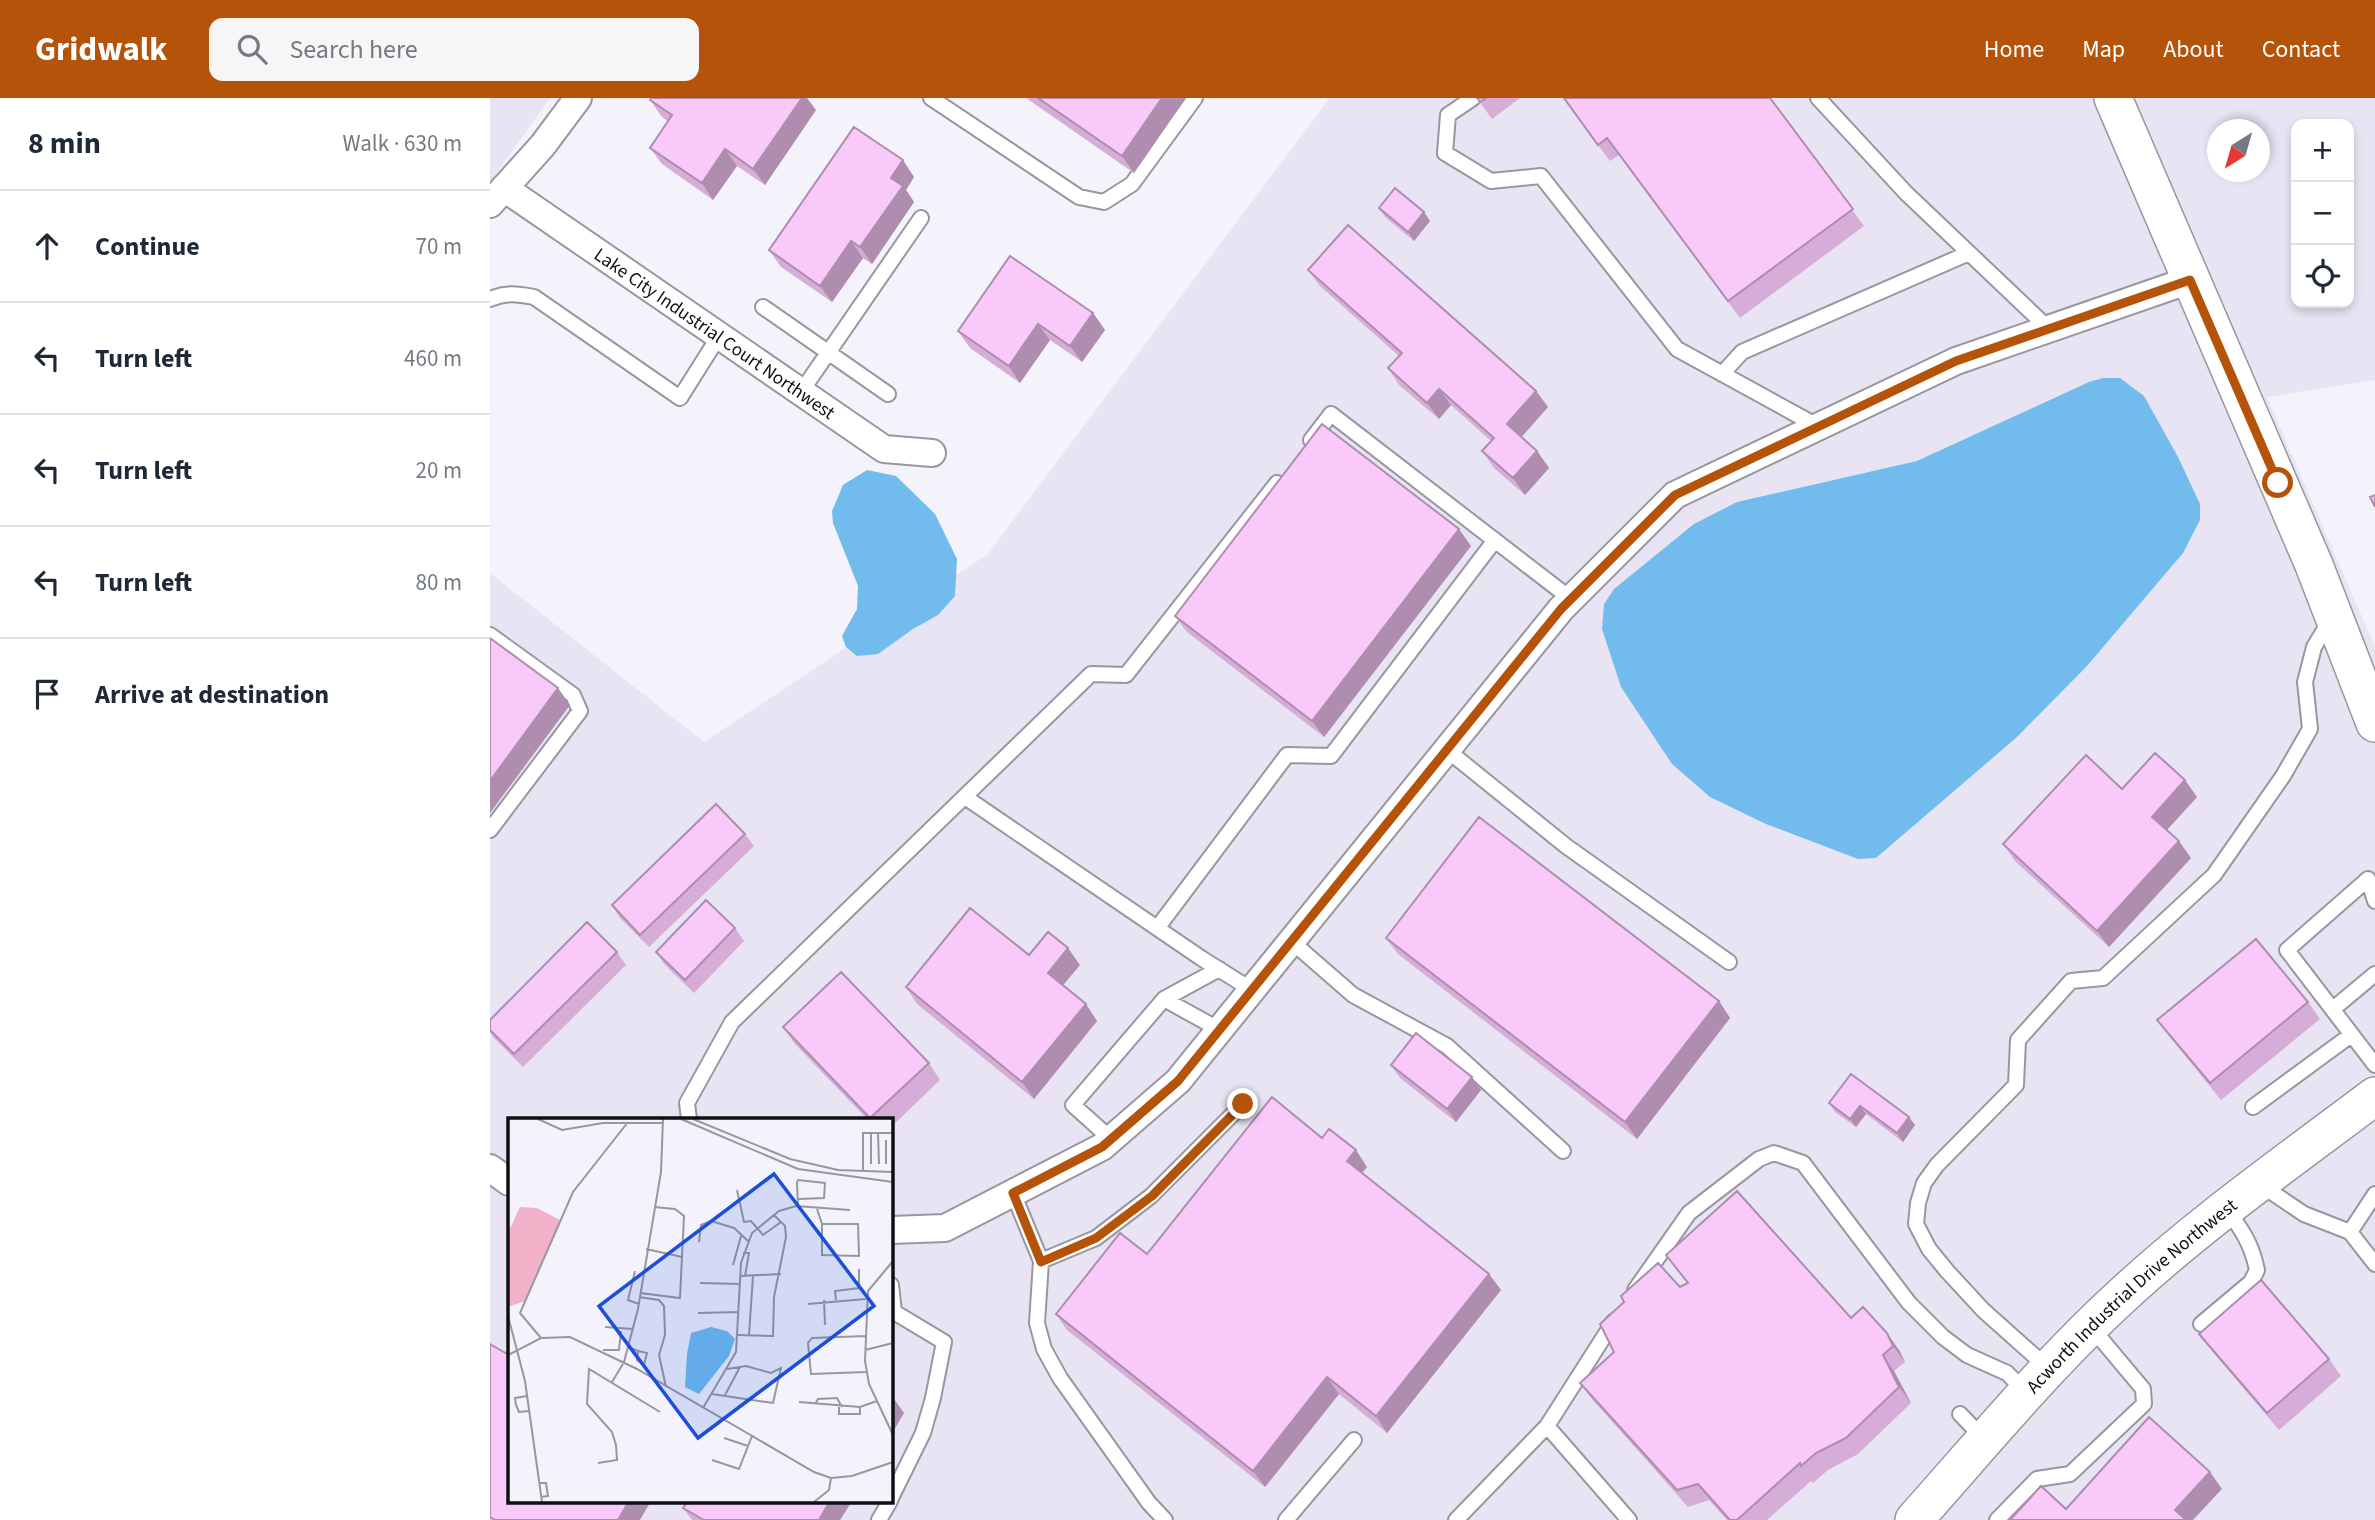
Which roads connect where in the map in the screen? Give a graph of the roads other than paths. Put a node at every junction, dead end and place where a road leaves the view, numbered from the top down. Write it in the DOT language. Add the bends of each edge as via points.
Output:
graph roads {
  1 [pos="578,98"];
  2 [pos="931,98"];
  3 [pos="1195,98"];
  4 [pos="1473,98"];
  5 [pos="1818,98"];
  6 [pos="2113,98"];
  7 [pos="497,196"];
  8 [pos="921,218"];
  9 [pos="1969,253"];
  10 [pos="2190,280"];
  11 [pos="490,299"];
  12 [pos="763,307"];
  13 [pos="2049,329"];
  14 [pos="719,336"];
  15 [pos="827,352"];
  16 [pos="1722,374"];
  17 [pos="800,392"];
  18 [pos="888,394"];
  19 [pos="1819,427"];
  20 [pos="1306,447"];
  21 [pos="932,453"];
  22 [pos="1289,468"];
  23 [pos="1495,540"];
  24 [pos="1571,599"];
  25 [pos="2333,615"];
  26 [pos="490,635"];
  27 [pos="2375,723"];
  28 [pos="1447,750"];
  29 [pos="965,797"];
  30 [pos="490,830"];
  31 [pos="2375,901"];
  32 [pos="1158,927"];
  33 [pos="1291,942"];
  34 [pos="1730,962"];
  35 [pos="1219,969"];
  36 [pos="2375,974"];
  37 [pos="1252,990"];
  38 [pos="1164,999"];
  39 [pos="2333,1009"];
  40 [pos="1220,1030"];
  41 [pos="2351,1035"];
  42 [pos="2375,1065"];
  43 [pos="2375,1096"];
  44 [pos="1243,1104"];
  45 [pos="2253,1107"];
  46 [pos="689,1118"];
  47 [pos="1111,1139"];
  48 [pos="1563,1150"];
  49 [pos="2260,1184"];
  50 [pos="1013,1193"];
  51 [pos="2375,1194"];
  52 [pos="2226,1209"];
  53 [pos="892,1230"];
  54 [pos="2350,1232"];
  55 [pos="1041,1262"];
  56 [pos="2375,1264"];
  57 [pos="892,1311"];
  58 [pos="2202,1324"];
  59 [pos="2090,1326"];
  60 [pos="2038,1381"];
  61 [pos="1547,1426"];
  62 [pos="1353,1440"];
  63 [pos="892,1496"];
  64 [pos="889,1502"];
  65 [pos="879,1520"];
  66 [pos="1165,1520"];
  67 [pos="1286,1520"];
  68 [pos="1456,1520"];
  69 [pos="1629,1520"];
  70 [pos="1914,1520"];
  71 [pos="1997,1520"];
  1 -- 7 [label="street"];
  2 -- 3 [label="lane" via="1079,198 1104,202 1132,184"];
  4 -- 16 [label="lane" via="1448,115 1445,153 1491,181 1541,176 1677,349"];
  5 -- 9 [label="lane"];
  6 -- 10 [label="street"];
  7 -- 14 [label="street, Lake City Industrial Court Northwest"];
  8 -- 15 [label="lane"];
  9 -- 13 [label="lane"];
  9 -- 16 [label="lane" via="1742,352"];
  10 -- 13 [label="street"];
  10 -- 25 [label="street"];
  11 -- 14 [label="lane" via="514,293 534,298 680,398"];
  12 -- 15 [label="lane"];
  13 -- 19 [label="street" via="1956,361"];
  14 -- 17 [label="street, Lake City Industrial Court Northwest"];
  15 -- 17 [label="lane"];
  15 -- 18 [label="lane"];
  16 -- 19 [label="lane"];
  17 -- 21 [label="street, Lake City Industrial Court Northwest" via="884,449"];
  19 -- 24 [label="street" via="1675,495"];
  20 -- 23 [label="lane" via="1331,414"];
  22 -- 29 [label="lane" via="1126,675 1091,674"];
  23 -- 24 [label="lane"];
  23 -- 32 [label="lane" via="1331,756 1287,755"];
  24 -- 28 [label="street"];
  25 -- 27 [label="street"];
  25 -- 60 [label="lane" via="2314,647 2305,682 2310,729 2214,875 2103,978 2071,981 2018,1040 2016,1085 1924,1183 1916,1224 1929,1249"];
  26 -- 30 [label="lane" via="573,695 580,711"];
  28 -- 33 [label="street"];
  28 -- 34 [label="lane" via="1566,846"];
  29 -- 32 [label="lane"];
  29 -- 46 [label="lane" via="732,1022 687,1103"];
  31 -- 39 [label="lane" via="2368,879 2287,950"];
  32 -- 35 [label="lane"];
  33 -- 37 [label="street"];
  33 -- 48 [label="lane" via="1353,996 1447,1046"];
  35 -- 37 [label="lane"];
  35 -- 38 [label="lane"];
  36 -- 39 [label="lane"];
  37 -- 40 [label="street"];
  38 -- 40 [label="lane"];
  38 -- 47 [label="lane" via="1073,1105"];
  39 -- 41 [label="lane"];
  40 -- 47 [label="street" via="1178,1081"];
  41 -- 42 [label="lane"];
  41 -- 45 [label="lane"];
  43 -- 49 [label="street, Acworth Industrial Drive Northwest"];
  44 -- 55 [label="lane" via="1152,1196 1096,1238"];
  47 -- 50 [label="street"];
  49 -- 52 [label="street, Acworth Industrial Drive Northwest"];
  49 -- 54 [label="lane" via="2304,1214"];
  50 -- 53 [label="street" via="945,1228"];
  50 -- 55 [label="lane"];
  51 -- 54 [label="lane"];
  52 -- 58 [label="lane" via="2244,1231 2258,1270 2251,1282"];
  52 -- 59 [label="street, Acworth Industrial Drive Northwest"];
  54 -- 56 [label="lane"];
  55 -- 66 [label="lane" via="1037,1323 1044,1349 1060,1378"];
  57 -- 63 [label="lane" via="944,1342 923,1433"];
  59 -- 60 [label="street, Acworth Industrial Drive Northwest"];
  59 -- 71 [label="lane" via="2143,1390 2144,1404 2070,1474 2037,1479"];
  60 -- 61 [label="lane" via="1967,1355 1943,1337 1909,1303 1803,1163 1774,1153 1759,1159 1689,1213"];
  60 -- 70 [label="street, Acworth Industrial Drive Northwest" via="1972,1427"];
  61 -- 68 [label="lane"];
  61 -- 69 [label="lane"];
  62 -- 67 [label="lane"];
  64 -- 65 [label="lane"];
}
